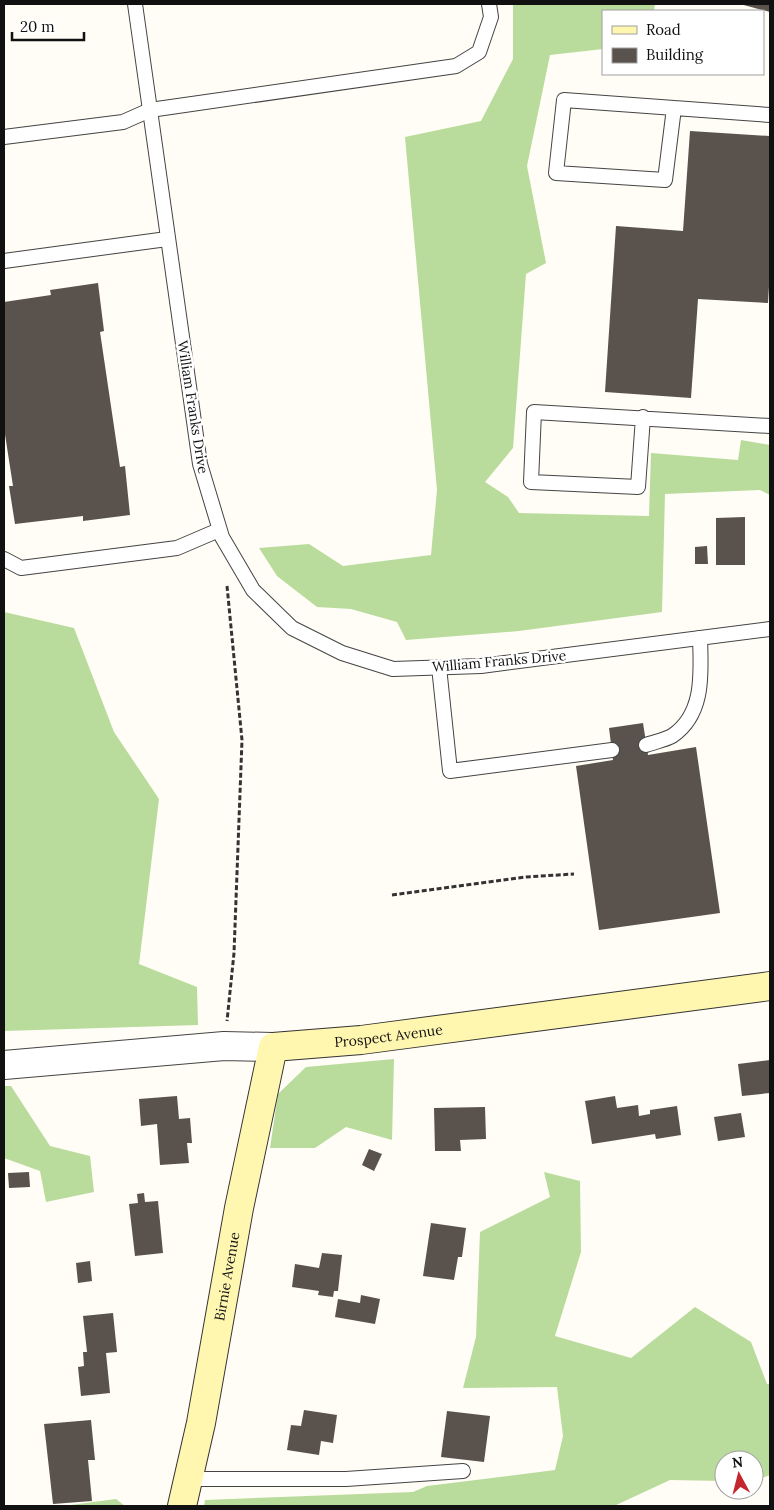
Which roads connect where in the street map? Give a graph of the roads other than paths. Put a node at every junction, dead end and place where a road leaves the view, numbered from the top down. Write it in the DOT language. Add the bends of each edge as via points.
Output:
graph roads {
  1 [pos="135,4"];
  2 [pos="489,4"];
  3 [pos="674,108"];
  4 [pos="150,110"];
  5 [pos="770,115"];
  6 [pos="4,137"];
  7 [pos="167,239"];
  8 [pos="4,261"];
  9 [pos="642,417"];
  10 [pos="770,426"];
  11 [pos="219,530"];
  12 [pos="4,559"];
  13 [pos="770,629"];
  14 [pos="700,638"];
  15 [pos="439,667"];
  16 [pos="646,745"];
  17 [pos="612,750"];
  18 [pos="770,986"];
  19 [pos="273,1047"];
  20 [pos="4,1065"];
  21 [pos="463,1471"];
  22 [pos="188,1479"];
  23 [pos="182,1506"];
  1 -- 4 [label="lane, William Franks Drive"];
  2 -- 4 [label="lane" via="491,17 479,52 456,66"];
  3 -- 3 [label="lane" via="564,100 556,173 665,180"];
  3 -- 5 [label="lane"];
  4 -- 6 [label="lane" via="123,122"];
  4 -- 7 [label="lane, William Franks Drive"];
  7 -- 8 [label="lane"];
  7 -- 11 [label="lane, William Franks Drive" via="200,464"];
  9 -- 9 [label="lane" via="534,412 531,482 638,487"];
  9 -- 10 [label="lane"];
  11 -- 12 [label="lane" via="177,548 21,568"];
  11 -- 15 [label="lane, William Franks Drive" via="254,590 292,628 342,653 393,669"];
  13 -- 14 [label="lane, William Franks Drive"];
  14 -- 15 [label="lane, William Franks Drive" via="481,666"];
  14 -- 16 [label="lane" via="701,692 688,719 672,736"];
  15 -- 17 [label="lane" via="450,771"];
  18 -- 19 [label="street, Prospect Avenue" via="361,1040"];
  19 -- 20 [label="street, Prospect Avenue" via="224,1046"];
  19 -- 22 [label="street, Birnie Avenue"];
  21 -- 22 [label="lane" via="346,1479"];
  22 -- 23 [label="street, Birnie Avenue"];
}
